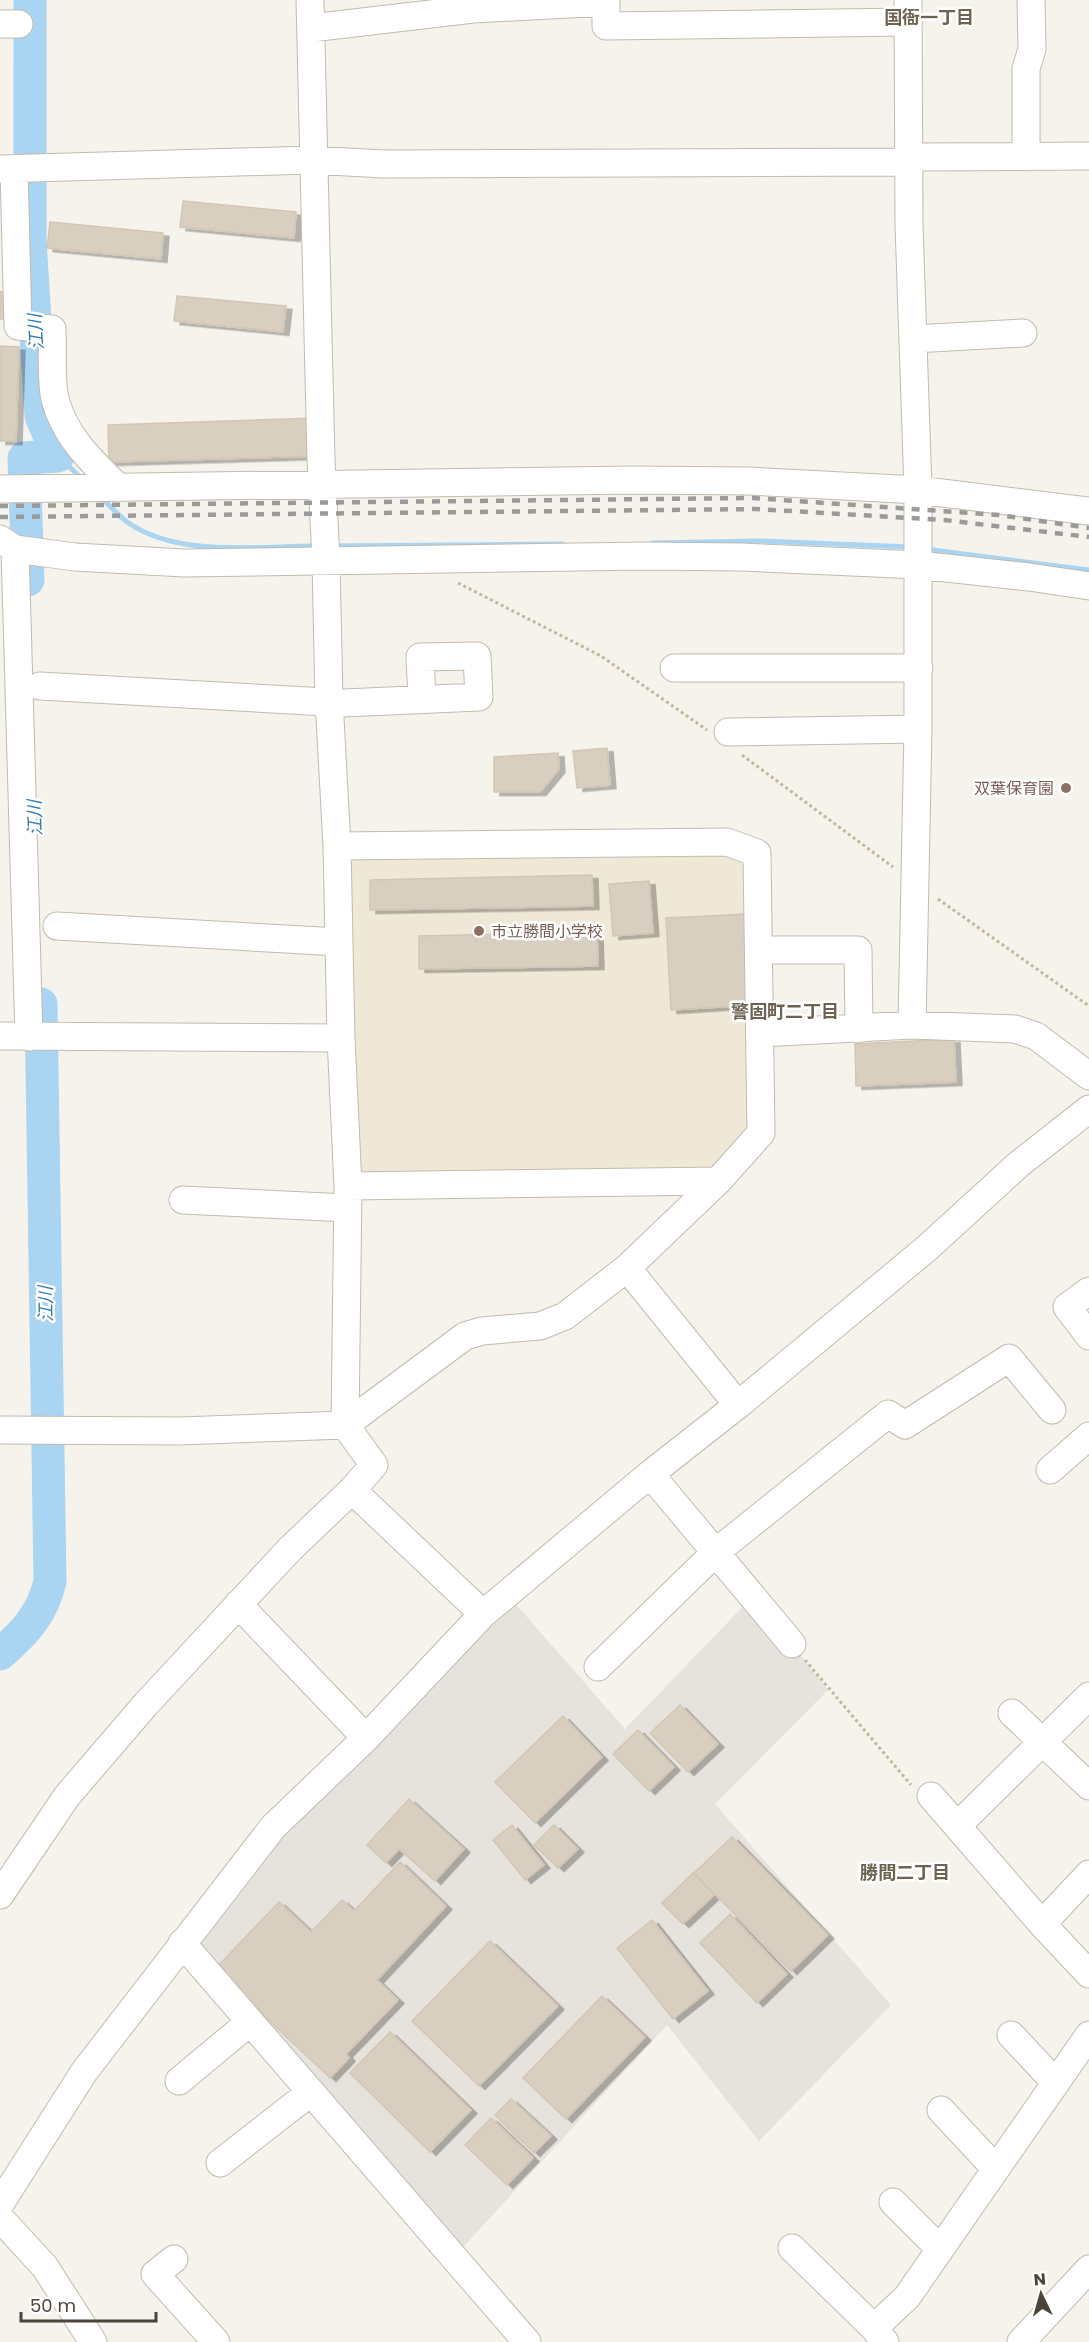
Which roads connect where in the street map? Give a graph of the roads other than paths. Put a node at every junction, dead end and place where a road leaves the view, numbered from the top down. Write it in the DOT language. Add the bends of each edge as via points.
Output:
graph roads {
  1 [pos="310,0"];
  2 [pos="1031,0"];
  3 [pos="908,11"];
  4 [pos="311,28"];
  5 [pos="1026,156"];
  6 [pos="1089,156"];
  7 [pos="312,160"];
  8 [pos="908,162"];
  9 [pos="7,169"];
  10 [pos="1023,333"];
  11 [pos="913,339"];
  12 [pos="323,484"];
  13 [pos="119,488"];
  14 [pos="0,489"];
  15 [pos="918,490"];
  16 [pos="1089,511"];
  17 [pos="8,544"];
  18 [pos="326,560"];
  19 [pos="919,565"];
  20 [pos="1089,586"];
  21 [pos="674,668"];
  22 [pos="919,668"];
  23 [pos="40,686"];
  24 [pos="422,699"];
  25 [pos="329,700"];
  26 [pos="918,729"];
  27 [pos="724,738"];
  28 [pos="337,846"];
  29 [pos="57,926"];
  30 [pos="339,942"];
  31 [pos="759,950"];
  32 [pos="912,1025"];
  33 [pos="859,1029"];
  34 [pos="761,1033"];
  35 [pos="0,1036"];
  36 [pos="29,1037"];
  37 [pos="341,1038"];
  38 [pos="1089,1076"];
  39 [pos="1089,1109"];
  40 [pos="718,1181"];
  41 [pos="348,1197"];
  42 [pos="183,1200"];
  43 [pos="627,1268"];
  44 [pos="1089,1291"];
  45 [pos="1089,1336"];
  46 [pos="738,1406"];
  47 [pos="1052,1410"];
  48 [pos="345,1425"];
  49 [pos="0,1430"];
  50 [pos="1089,1436"];
  51 [pos="1050,1470"];
  52 [pos="650,1473"];
  53 [pos="352,1490"];
  54 [pos="716,1552"];
  55 [pos="238,1604"];
  56 [pos="483,1614"];
  57 [pos="792,1644"];
  58 [pos="598,1667"];
  59 [pos="1089,1696"];
  60 [pos="1012,1713"];
  61 [pos="366,1738"];
  62 [pos="1042,1742"];
  63 [pos="1089,1786"];
  64 [pos="932,1796"];
  65 [pos="957,1826"];
  66 [pos="1089,1874"];
  67 [pos="0,1895"];
  68 [pos="1041,1924"];
  69 [pos="182,1943"];
  70 [pos="1089,1974"];
  71 [pos="250,2022"];
  72 [pos="1011,2035"];
  73 [pos="1089,2035"];
  74 [pos="179,2081"];
  75 [pos="1056,2082"];
  76 [pos="311,2092"];
  77 [pos="941,2110"];
  78 [pos="220,2163"];
  79 [pos="996,2169"];
  80 [pos="893,2202"];
  81 [pos="0,2204"];
  82 [pos="0,2218"];
  83 [pos="792,2248"];
  84 [pos="940,2248"];
  85 [pos="174,2259"];
  86 [pos="1089,2269"];
  87 [pos="880,2335"];
  88 [pos="93,2342"];
  89 [pos="216,2342"];
  90 [pos="527,2342"];
  91 [pos="1021,2342"];
  1 -- 4 [label="street"];
  2 -- 5 [label="street"];
  3 -- 4 [label="street" via="606,26 606,2 473,9"];
  3 -- 8 [label="street"];
  4 -- 7 [label="street"];
  5 -- 6 [label="street"];
  5 -- 8 [label="street" via="921,157"];
  7 -- 8 [label="street" via="383,164"];
  7 -- 9 [label="street"];
  7 -- 12 [label="street"];
  8 -- 11 [label="street"];
  9 -- 13 [label="street" via="18,326 52,329 54,394 63,421 81,450"];
  10 -- 11 [label="street"];
  11 -- 15 [label="street"];
  12 -- 13 [label="street"];
  12 -- 15 [label="street" via="737,480"];
  12 -- 18 [label="street"];
  13 -- 14 [label="street"];
  15 -- 16 [label="street"];
  15 -- 19 [label="street"];
  17 -- 18 [label="street" via="75,557 184,563"];
  17 -- 36 [label="street"];
  18 -- 19 [label="street" via="682,557"];
  18 -- 25 [label="street"];
  19 -- 20 [label="street"];
  19 -- 22 [label="street"];
  21 -- 22 [label="street"];
  22 -- 26 [label="street"];
  23 -- 25 [label="street"];
  24 -- 25 [label="street" via="344,703"];
  25 -- 28 [label="street"];
  26 -- 27 [label="street"];
  26 -- 32 [label="street"];
  28 -- 30 [label="street"];
  28 -- 31 [label="street" via="727,842 757,853"];
  29 -- 30 [label="street"];
  30 -- 37 [label="street"];
  31 -- 33 [label="street" via="858,950"];
  31 -- 34 [label="street"];
  32 -- 33 [label="street"];
  32 -- 38 [label="street" via="1015,1029 1036,1036"];
  33 -- 34 [label="street"];
  34 -- 40 [label="street" via="761,1133"];
  35 -- 36 [label="street"];
  36 -- 37 [label="street"];
  37 -- 41 [label="street"];
  39 -- 46 [label="street" via="1019,1164 926,1249"];
  40 -- 41 [label="street"];
  40 -- 43 [label="street"];
  41 -- 42 [label="street"];
  41 -- 48 [label="street"];
  43 -- 46 [label="street"];
  43 -- 48 [label="street" via="565,1316 540,1326 482,1330 465,1336"];
  44 -- 45 [label="street" via="1067,1307"];
  46 -- 52 [label="street"];
  47 -- 54 [label="street" via="1009,1358 905,1425 888,1414"];
  48 -- 49 [label="street" via="180,1431"];
  48 -- 53 [label="street" via="374,1465"];
  50 -- 51 [label="street"];
  52 -- 54 [label="street"];
  52 -- 56 [label="street"];
  53 -- 55 [label="street"];
  53 -- 56 [label="street"];
  54 -- 57 [label="street"];
  54 -- 58 [label="street"];
  55 -- 61 [label="street"];
  55 -- 67 [label="street" via="67,1796"];
  56 -- 61 [label="street"];
  59 -- 62 [label="street"];
  60 -- 62 [label="street"];
  61 -- 69 [label="street" via="273,1827"];
  62 -- 63 [label="street"];
  62 -- 65 [label="street"];
  64 -- 65 [label="street"];
  65 -- 68 [label="street"];
  66 -- 68 [label="street"];
  68 -- 70 [label="street"];
  69 -- 71 [label="street"];
  69 -- 81 [label="street" via="84,2072"];
  71 -- 74 [label="street"];
  71 -- 76 [label="street"];
  72 -- 75 [label="street"];
  73 -- 75 [label="street"];
  75 -- 79 [label="street"];
  76 -- 78 [label="street"];
  76 -- 90 [label="street"];
  77 -- 79 [label="street"];
  79 -- 84 [label="street"];
  80 -- 84 [label="street"];
  82 -- 88 [label="street" via="45,2266"];
  83 -- 87 [label="street"];
  84 -- 87 [label="street"];
  85 -- 89 [label="street" via="155,2274"];
  86 -- 91 [label="street"];
}
